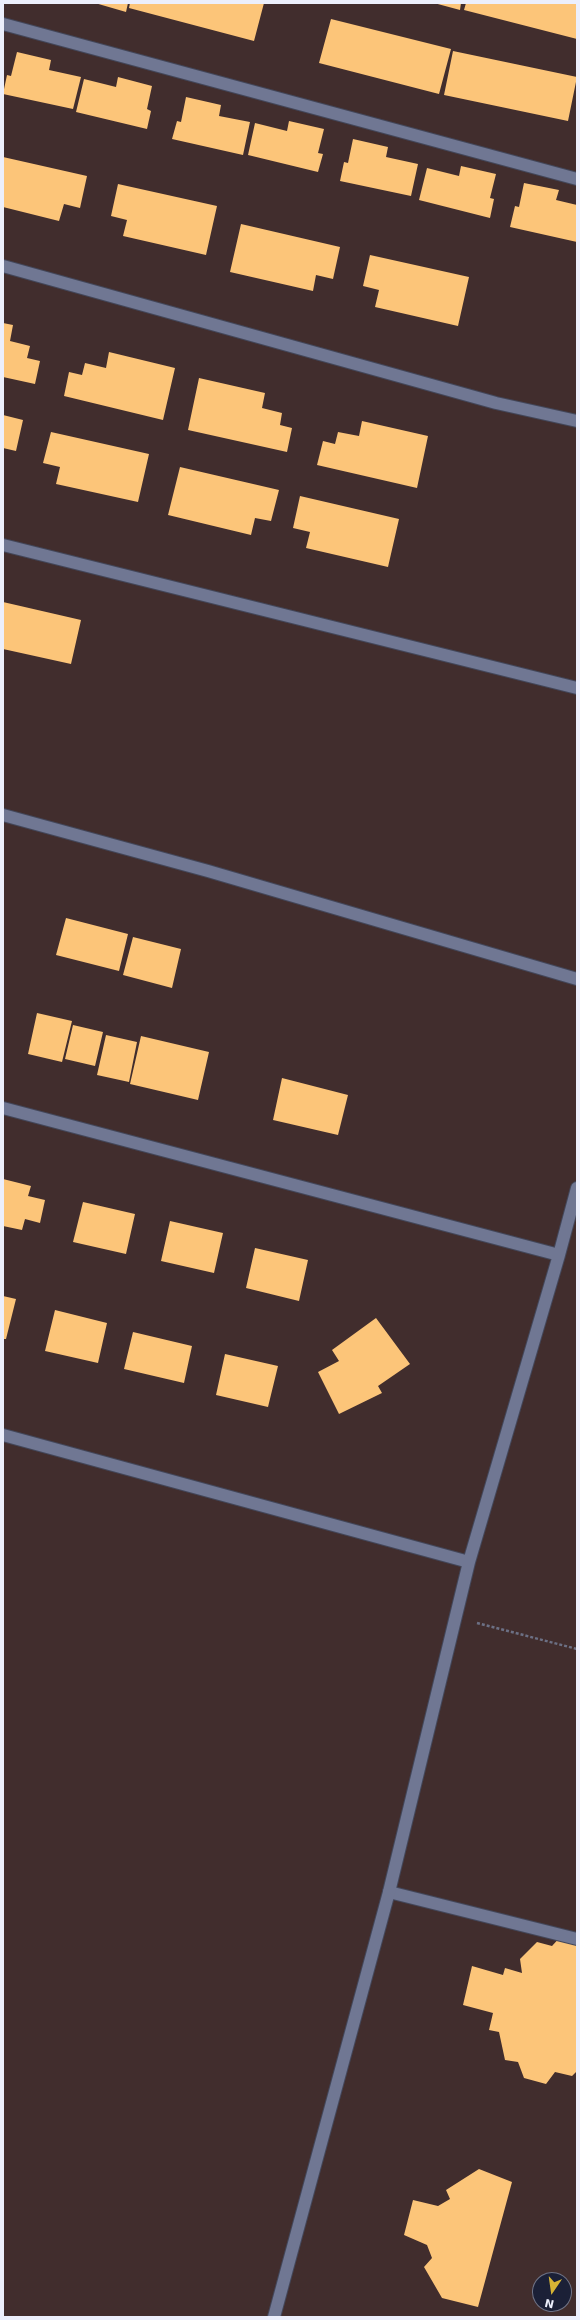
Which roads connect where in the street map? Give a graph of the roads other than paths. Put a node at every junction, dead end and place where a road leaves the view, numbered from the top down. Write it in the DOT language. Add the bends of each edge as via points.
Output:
graph roads {
  1 [pos="3,24"];
  2 [pos="577,179"];
  3 [pos="3,266"];
  4 [pos="577,421"];
  5 [pos="3,545"];
  6 [pos="577,688"];
  7 [pos="3,815"];
  8 [pos="577,979"];
  9 [pos="3,1108"];
  10 [pos="577,1188"];
  11 [pos="559,1255"];
  12 [pos="3,1435"];
  13 [pos="469,1562"];
  14 [pos="389,1892"];
  15 [pos="577,1939"];
  16 [pos="274,2317"];
  1 -- 2 [label="street"];
  3 -- 4 [label="street" via="496,403"];
  5 -- 6 [label="street"];
  7 -- 8 [label="street" via="208,871"];
  9 -- 11 [label="street"];
  10 -- 11 [label="street"];
  11 -- 13 [label="street"];
  12 -- 13 [label="street"];
  13 -- 14 [label="street"];
  14 -- 15 [label="street"];
  14 -- 16 [label="street"];
}
